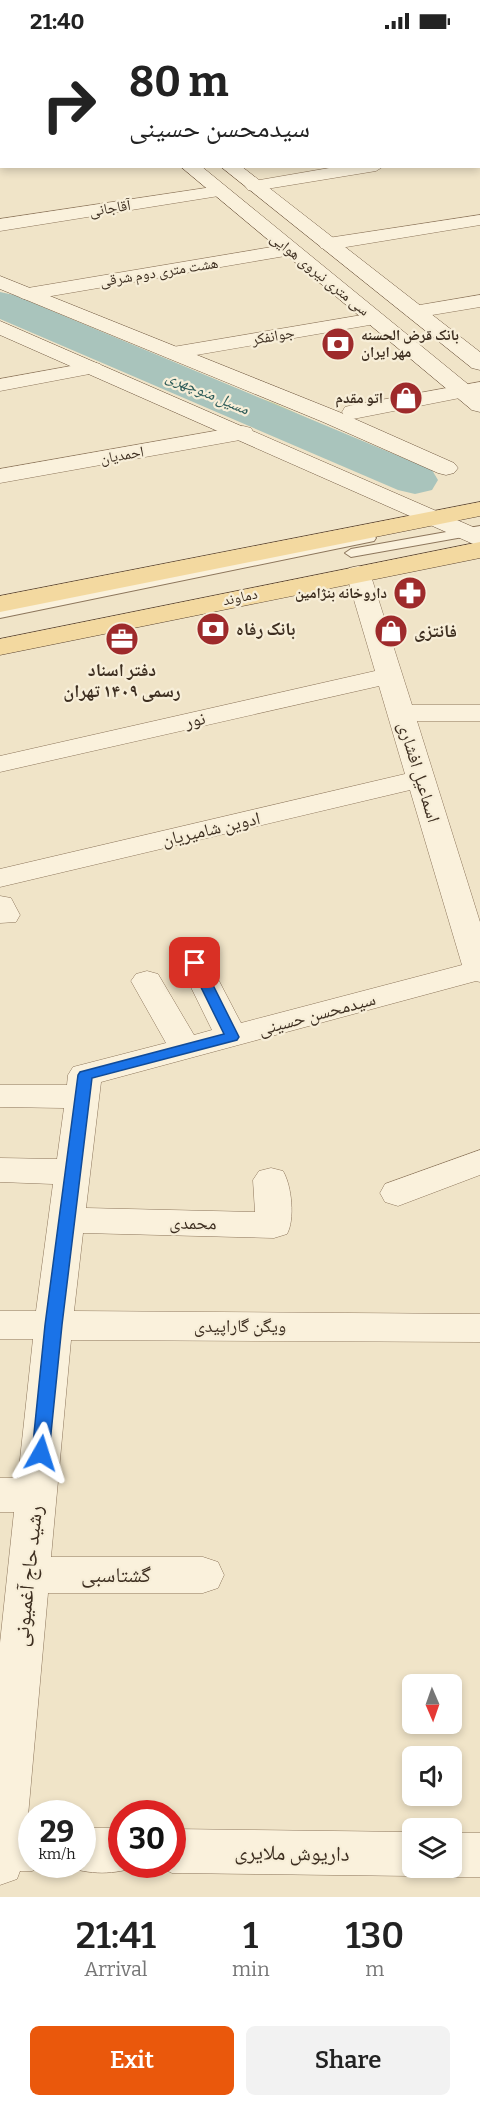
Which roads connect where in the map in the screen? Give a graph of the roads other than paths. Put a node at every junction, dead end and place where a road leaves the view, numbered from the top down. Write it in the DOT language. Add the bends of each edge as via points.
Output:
graph roads {
  1 [pos="191,168"];
  2 [pos="232,168"];
  3 [pos="364,168"];
  4 [pos="254,186"];
  5 [pos="219,191"];
  6 [pos="480,220"];
  7 [pos="0,225"];
  8 [pos="328,244"];
  9 [pos="290,250"];
  10 [pos="0,282"];
  11 [pos="28,294"];
  12 [pos="480,301"];
  13 [pos="414,312"];
  14 [pos="374,319"];
  15 [pos="0,327"];
  16 [pos="172,353"];
  17 [pos="480,363"];
  18 [pos="93,368"];
  19 [pos="0,385"];
  20 [pos="475,395"];
  21 [pos="342,415"];
  22 [pos="243,433"];
  23 [pos="446,468"];
  24 [pos="0,476"];
  25 [pos="480,509"];
  26 [pos="437,521"];
  27 [pos="477,534"];
  28 [pos="358,573"];
  29 [pos="0,604"];
  30 [pos="0,614"];
  31 [pos="0,624"];
  32 [pos="0,647"];
  33 [pos="389,676"];
  34 [pos="401,713"];
  35 [pos="480,713"];
  36 [pos="0,764"];
  37 [pos="421,779"];
  38 [pos="0,878"];
  39 [pos="470,904"];
  40 [pos="195,963"];
  41 [pos="480,971"];
  42 [pos="147,981"];
  43 [pos="232,1037"];
  44 [pos="185,1048"];
  45 [pos="83,1086"];
  46 [pos="0,1096"];
  47 [pos="480,1162"];
  48 [pos="0,1170"];
  49 [pos="73,1172"];
  50 [pos="271,1180"];
  51 [pos="398,1192"];
  52 [pos="67,1220"];
  53 [pos="0,1324"];
  54 [pos="53,1325"];
  55 [pos="480,1328"];
  56 [pos="18,1495"];
  57 [pos="29,1575"];
  58 [pos="203,1575"];
  59 [pos="186,1851"];
  60 [pos="8,1853"];
  61 [pos="402,1854"];
  62 [pos="462,1855"];
  63 [pos="480,1855"];
  1 -- 5 [label="main road, سی متری نیروی هوایی"];
  2 -- 4 [label="main road, سی متری نیروی هوایی"];
  3 -- 4 [label="street"];
  4 -- 8 [label="main road, سی متری نیروی هوایی"];
  5 -- 7 [label="street, آقاجانی"];
  5 -- 9 [label="main road, سی متری نیروی هوایی"];
  6 -- 8 [label="street"];
  8 -- 13 [label="main road, سی متری نیروی هوایی"];
  9 -- 11 [label="street, هشت متری دوم شرقی"];
  9 -- 14 [label="main road, سی متری نیروی هوایی"];
  10 -- 11 [label="main road"];
  11 -- 16 [label="main road"];
  12 -- 13 [label="street"];
  13 -- 17 [label="main road, سی متری نیروی هوایی"];
  14 -- 16 [label="street, جوانفکر"];
  14 -- 20 [label="main road, سی متری نیروی هوایی"];
  15 -- 18 [label="main road"];
  16 -- 21 [label="main road"];
  18 -- 19 [label="street"];
  18 -- 22 [label="main road"];
  20 -- 21 [label="street"];
  21 -- 23 [label="main road"];
  22 -- 24 [label="street, احمدیان"];
  22 -- 26 [label="main road"];
  25 -- 26 [label="main road"];
  26 -- 27 [label="main road"];
  26 -- 29 [label="main road"];
  26 -- 30 [label="lane"];
  27 -- 28 [label="main road, دماوند"];
  27 -- 31 [label="lane" via="318,558"];
  28 -- 32 [label="main road, دماوند"];
  28 -- 33 [label="street, اسماعیل افشاری"];
  33 -- 34 [label="street, اسماعیل افشاری"];
  33 -- 36 [label="street, نور"];
  34 -- 35 [label="street"];
  34 -- 37 [label="street, اسماعیل افشاری"];
  37 -- 38 [label="street, ادوین شامیریان"];
  37 -- 39 [label="street, اسماعیل افشاری"];
  39 -- 41 [label="street, اسماعیل افشاری"];
  40 -- 43 [label="street"];
  41 -- 43 [label="street, سیدمحسن حسینی"];
  42 -- 44 [label="street"];
  43 -- 44 [label="street, سیدمحسن حسینی"];
  44 -- 45 [label="street, سیدمحسن حسینی"];
  45 -- 46 [label="street, سیدمحسن حسینی"];
  45 -- 49 [label="street, رشید حاج آغمیونی"];
  47 -- 51 [label="street"];
  48 -- 49 [label="street"];
  49 -- 52 [label="street, رشید حاج آغمیونی"];
  50 -- 52 [label="street, محمدی" via="274,1225"];
  52 -- 54 [label="street, رشید حاج آغمیونی"];
  53 -- 54 [label="street, ویگن گاراپیدی"];
  54 -- 55 [label="street, ویگن گاراپیدی"];
  54 -- 56 [label="street, رشید حاج آغمیونی"];
  56 -- 57 [label="street, رشید حاج آغمیونی"];
  57 -- 58 [label="street, گشتاسبی"];
  57 -- 60 [label="street, رشید حاج آغمیونی"];
  59 -- 61 [label="street, داریوش ملایری"];
  62 -- 63 [label="street"];
}
